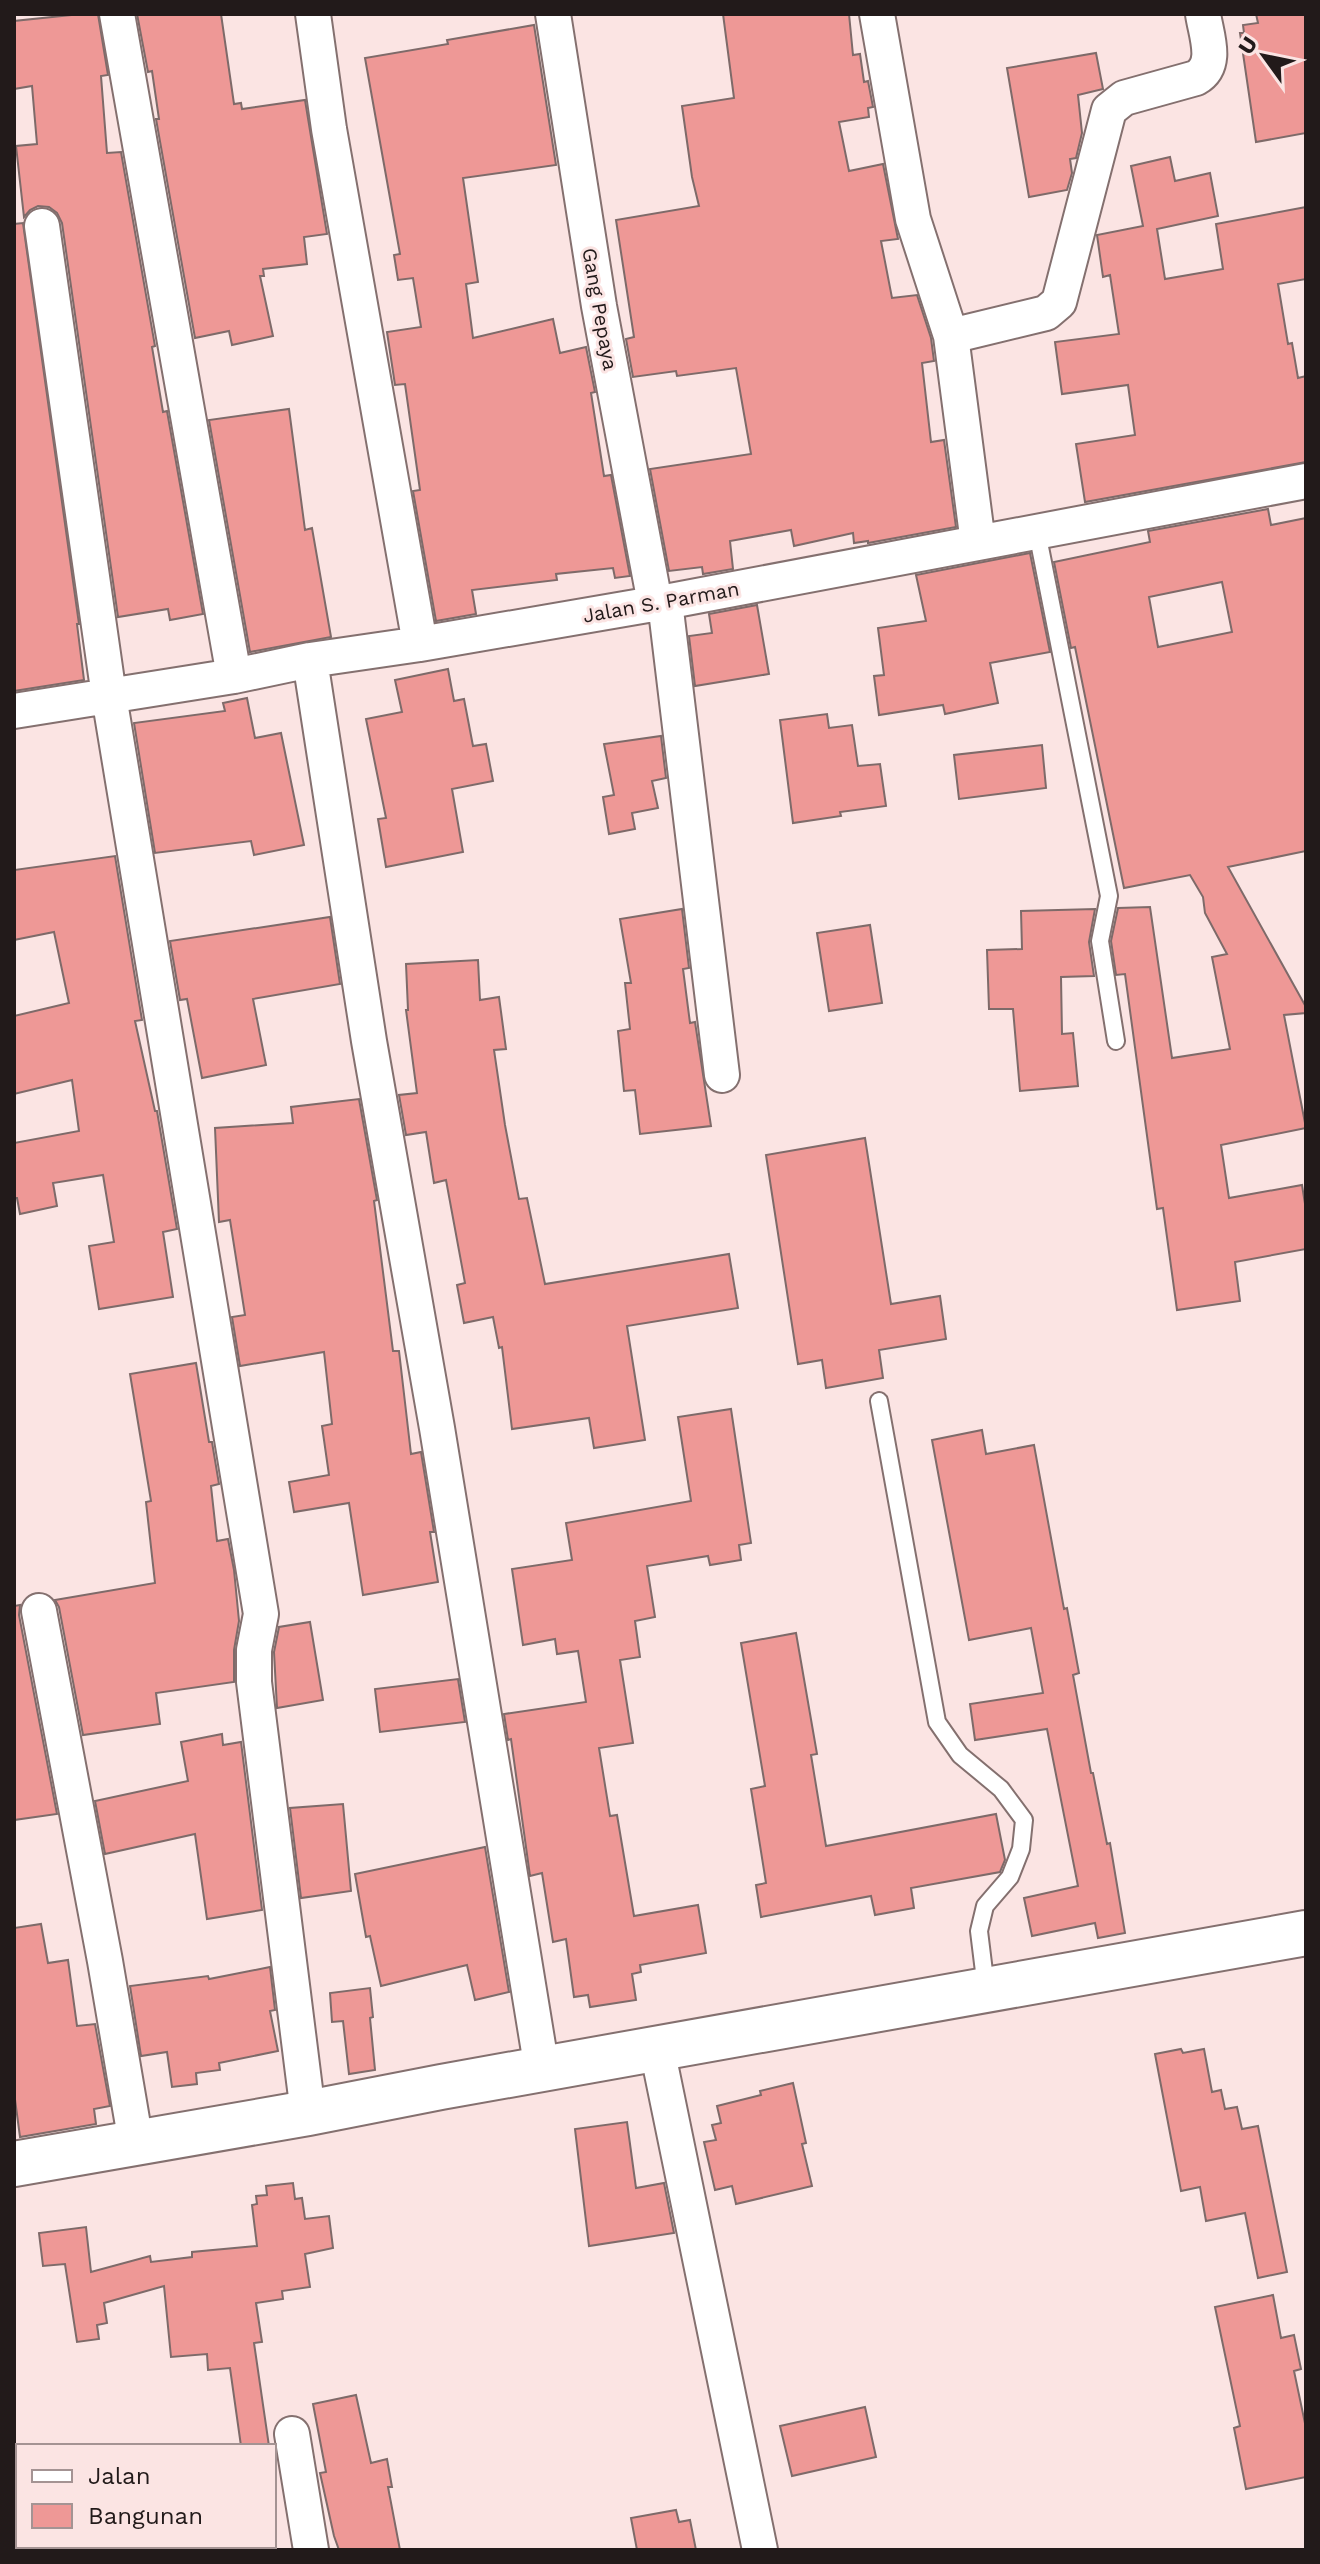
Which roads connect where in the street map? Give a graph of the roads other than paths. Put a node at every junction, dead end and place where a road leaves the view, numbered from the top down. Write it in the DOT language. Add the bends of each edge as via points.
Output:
graph roads {
  1 [pos="117,14"];
  2 [pos="313,14"];
  3 [pos="553,14"];
  4 [pos="877,14"];
  5 [pos="1203,14"];
  6 [pos="42,226"];
  7 [pos="951,336"];
  8 [pos="1306,481"];
  9 [pos="1037,532"];
  10 [pos="978,543"];
  11 [pos="660,602"];
  12 [pos="420,644"];
  13 [pos="310,660"];
  14 [pos="234,676"];
  15 [pos="109,696"];
  16 [pos="14,711"];
  17 [pos="1116,1041"];
  18 [pos="722,1075"];
  19 [pos="879,1401"];
  20 [pos="39,1611"];
  21 [pos="1306,1933"];
  22 [pos="986,1990"];
  23 [pos="657,2049"];
  24 [pos="542,2070"];
  25 [pos="308,2113"];
  26 [pos="136,2143"];
  27 [pos="14,2164"];
  28 [pos="292,2434"];
  29 [pos="311,2550"];
  30 [pos="760,2550"];
  1 -- 14 [label="street"];
  2 -- 12 [label="street"];
  3 -- 11 [label="street, Gang Pepaya" via="599,306"];
  4 -- 7 [label="street" via="913,219"];
  5 -- 7 [label="street" via="1210,56 1204,74 1124,98 1109,110 1059,302 1046,313"];
  6 -- 15 [label="street"];
  7 -- 10 [label="street"];
  8 -- 9 [label="street, Jalan S. Parman"];
  9 -- 10 [label="street, Jalan S. Parman"];
  9 -- 17 [label="lane" via="1109,896 1100,941"];
  10 -- 11 [label="street, Jalan S. Parman"];
  11 -- 12 [label="street, Jalan S. Parman"];
  11 -- 18 [label="street, Gang Pepaya"];
  12 -- 13 [label="street, Jalan S. Parman"];
  13 -- 14 [label="street, Jalan S. Parman"];
  13 -- 24 [label="street"];
  14 -- 15 [label="street, Jalan S. Parman"];
  15 -- 16 [label="street, Jalan S. Parman"];
  15 -- 25 [label="street" via="261,1614 254,1682"];
  19 -- 22 [label="lane" via="937,1722 960,1755 1001,1789 1024,1820 1021,1849 1010,1877 985,1906 979,1931"];
  20 -- 26 [label="street"];
  21 -- 22 [label="street"];
  22 -- 23 [label="street"];
  23 -- 24 [label="street"];
  23 -- 30 [label="street"];
  24 -- 25 [label="street"];
  25 -- 26 [label="street"];
  26 -- 27 [label="street"];
  28 -- 29 [label="street"];
}
